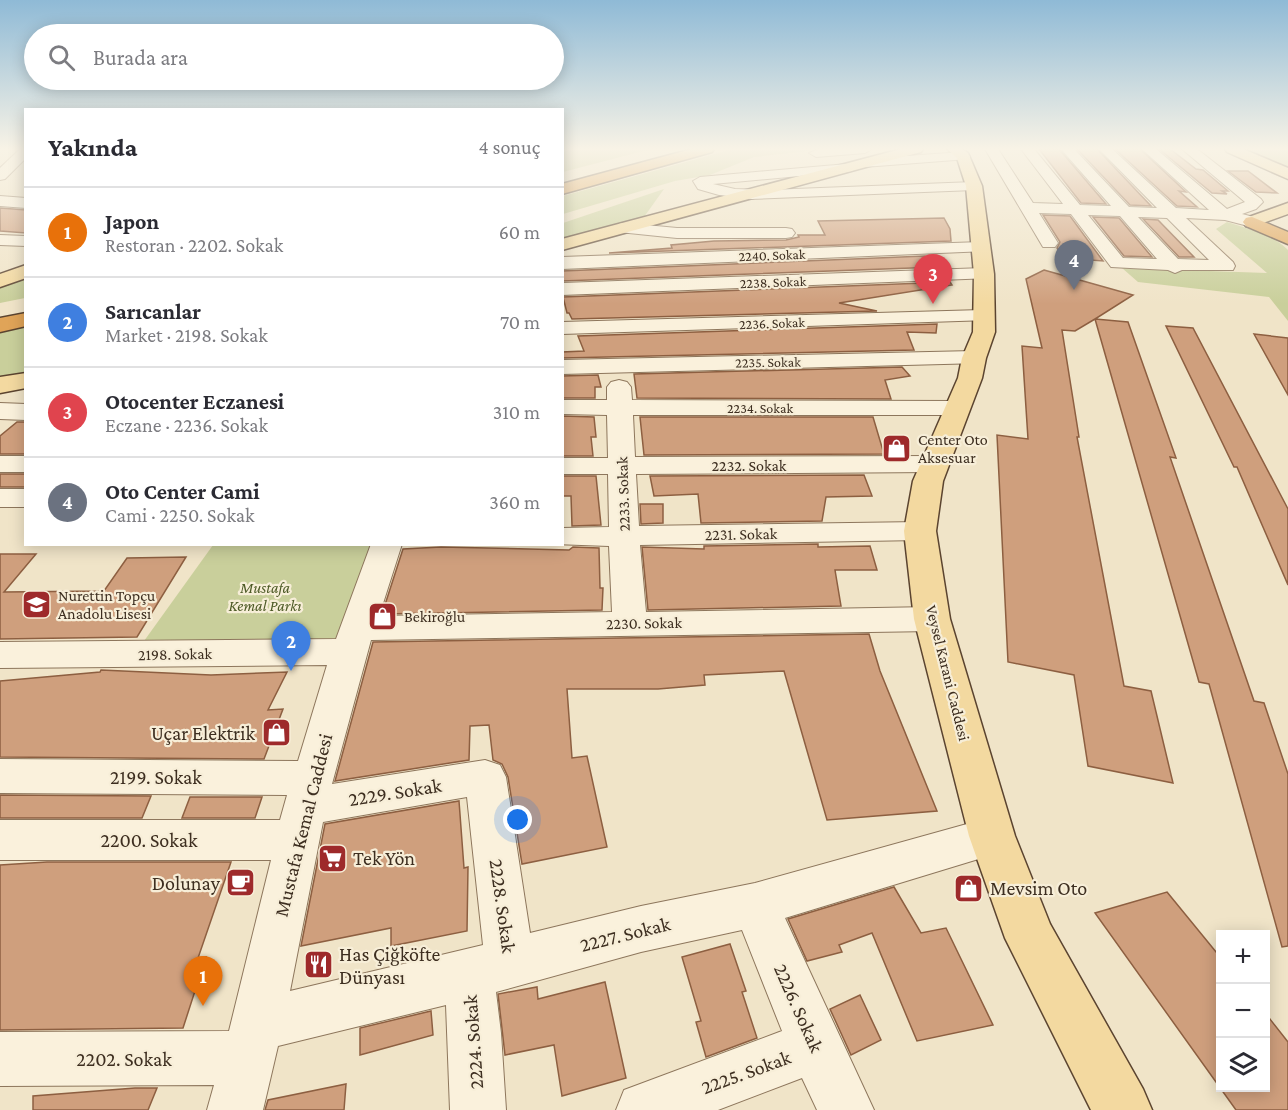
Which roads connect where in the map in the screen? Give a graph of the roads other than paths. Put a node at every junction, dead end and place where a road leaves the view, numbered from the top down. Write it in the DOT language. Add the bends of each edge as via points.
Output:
graph roads {
  1 [pos="973,200"];
  2 [pos="0,201"];
  3 [pos="745,201"];
  4 [pos="756,201"];
  5 [pos="766,201"];
  6 [pos="968,201"];
  7 [pos="969,201"];
  8 [pos="979,201"];
  9 [pos="1068,201"];
  10 [pos="1113,201"];
  11 [pos="1158,201"];
  12 [pos="1208,201"];
  13 [pos="1253,201"];
  14 [pos="24,203"];
  15 [pos="751,203"];
  16 [pos="1028,208"];
  17 [pos="1288,208"];
  18 [pos="1074,209"];
  19 [pos="1122,211"];
  20 [pos="1171,213"];
  21 [pos="1224,215"];
  22 [pos="1252,222"];
  23 [pos="625,228"];
  24 [pos="801,232"];
  25 [pos="1288,239"];
  26 [pos="0,240"];
  27 [pos="24,241"];
  28 [pos="1049,243"];
  29 [pos="564,244"];
  30 [pos="564,263"];
  31 [pos="1175,267"];
  32 [pos="24,273"];
  33 [pos="0,281"];
  34 [pos="564,289"];
  35 [pos="24,305"];
  36 [pos="0,311"];
  37 [pos="982,316"];
  38 [pos="24,319"];
  39 [pos="0,325"];
  40 [pos="626,327"];
  41 [pos="564,328"];
  42 [pos="974,358"];
  43 [pos="624,365"];
  44 [pos="564,367"];
  45 [pos="24,380"];
  46 [pos="0,385"];
  47 [pos="564,407"];
  48 [pos="621,408"];
  49 [pos="958,408"];
  50 [pos="0,411"];
  51 [pos="24,412"];
  52 [pos="0,464"];
  53 [pos="24,464"];
  54 [pos="935,464"];
  55 [pos="564,466"];
  56 [pos="622,466"];
  57 [pos="0,498"];
  58 [pos="24,498"];
  59 [pos="920,531"];
  60 [pos="624,536"];
  61 [pos="564,537"];
  62 [pos="386,546"];
  63 [pos="932,620"];
  64 [pos="630,623"];
  65 [pos="353,640"];
  66 [pos="0,656"];
  67 [pos="0,776"];
  68 [pos="485,777"];
  69 [pos="305,808"];
  70 [pos="992,836"];
  71 [pos="0,840"];
  72 [pos="755,905"];
  73 [pos="489,969"];
  74 [pos="252,1042"];
  75 [pos="815,1046"];
  76 [pos="0,1059"];
  77 [pos="235,1110"];
  78 [pos="478,1110"];
  79 [pos="644,1110"];
  80 [pos="846,1110"];
  81 [pos="1122,1110"];
  1 -- 37 [label="main road, Veysel Karani Caddesi"];
  2 -- 14 [label="street"];
  3 -- 15 [label="street"];
  4 -- 15 [label="main road"];
  5 -- 15 [label="street"];
  6 -- 30 [label="street, 2240. Sokak"];
  7 -- 34 [label="street, 2238. Sokak"];
  8 -- 16 [label="street"];
  9 -- 18 [label="street"];
  10 -- 19 [label="street"];
  11 -- 20 [label="street"];
  12 -- 21 [label="street"];
  13 -- 21 [label="street" via="1250,206"];
  15 -- 23 [label="main road" via="704,208"];
  16 -- 18 [label="street"];
  16 -- 28 [label="street"];
  17 -- 22 [label="main road"];
  18 -- 19 [label="street"];
  18 -- 31 [label="street" via="1118,263"];
  19 -- 20 [label="street"];
  19 -- 31 [label="street"];
  20 -- 21 [label="street"];
  20 -- 31 [label="street" via="1226,267"];
  21 -- 22 [label="street"];
  22 -- 25 [label="highway"];
  23 -- 24 [label="street" via="677,233"];
  23 -- 29 [label="main road"];
  26 -- 27 [label="street"];
  32 -- 33 [label="main road"];
  35 -- 36 [label="highway"];
  37 -- 40 [label="street, 2236. Sokak"];
  37 -- 42 [label="main road, Veysel Karani Caddesi" via="984,332"];
  38 -- 39 [label="highway"];
  40 -- 41 [label="street, 2236. Sokak"];
  40 -- 43 [label="street, 2233. Sokak"];
  42 -- 43 [label="street, 2235. Sokak"];
  42 -- 49 [label="main road, Veysel Karani Caddesi"];
  43 -- 44 [label="street, 2235. Sokak"];
  43 -- 48 [label="street, 2233. Sokak"];
  45 -- 46 [label="main road"];
  47 -- 48 [label="street, 2234. Sokak"];
  48 -- 49 [label="street, 2234. Sokak"];
  48 -- 56 [label="street, 2233. Sokak"];
  49 -- 54 [label="main road, Veysel Karani Caddesi"];
  50 -- 51 [label="street"];
  52 -- 53 [label="street"];
  54 -- 56 [label="street, 2232. Sokak"];
  54 -- 59 [label="main road, Veysel Karani Caddesi" via="928,481"];
  55 -- 56 [label="street, 2232. Sokak"];
  56 -- 60 [label="street, 2233. Sokak"];
  57 -- 58 [label="street"];
  59 -- 60 [label="street, 2231. Sokak"];
  59 -- 63 [label="main road, Veysel Karani Caddesi"];
  60 -- 61 [label="street, 2231. Sokak"];
  60 -- 64 [label="street, 2233. Sokak"];
  62 -- 65 [label="street, Mustafa Kemal Caddesi"];
  63 -- 64 [label="street, 2230. Sokak"];
  63 -- 70 [label="main road, Veysel Karani Caddesi"];
  64 -- 65 [label="street, 2230. Sokak"];
  65 -- 66 [label="street, 2198. Sokak"];
  65 -- 69 [label="street, Mustafa Kemal Caddesi"];
  67 -- 69 [label="street, 2199. Sokak"];
  68 -- 69 [label="street, 2229. Sokak"];
  68 -- 73 [label="street, 2228. Sokak"];
  69 -- 71 [label="street, 2200. Sokak"];
  69 -- 74 [label="street, Mustafa Kemal Caddesi"];
  70 -- 72 [label="street, 2227. Sokak"];
  70 -- 81 [label="main road, Veysel Karani Caddesi" via="1030,938"];
  72 -- 73 [label="street, 2227. Sokak" via="640,929"];
  72 -- 75 [label="street, 2226. Sokak"];
  73 -- 74 [label="street, 2227. Sokak"];
  73 -- 78 [label="street, 2224. Sokak" via="475,1033"];
  74 -- 76 [label="street, 2202. Sokak"];
  74 -- 77 [label="street, Mustafa Kemal Caddesi"];
  75 -- 79 [label="street, 2225. Sokak"];
  75 -- 80 [label="street, 2226. Sokak"];
}
